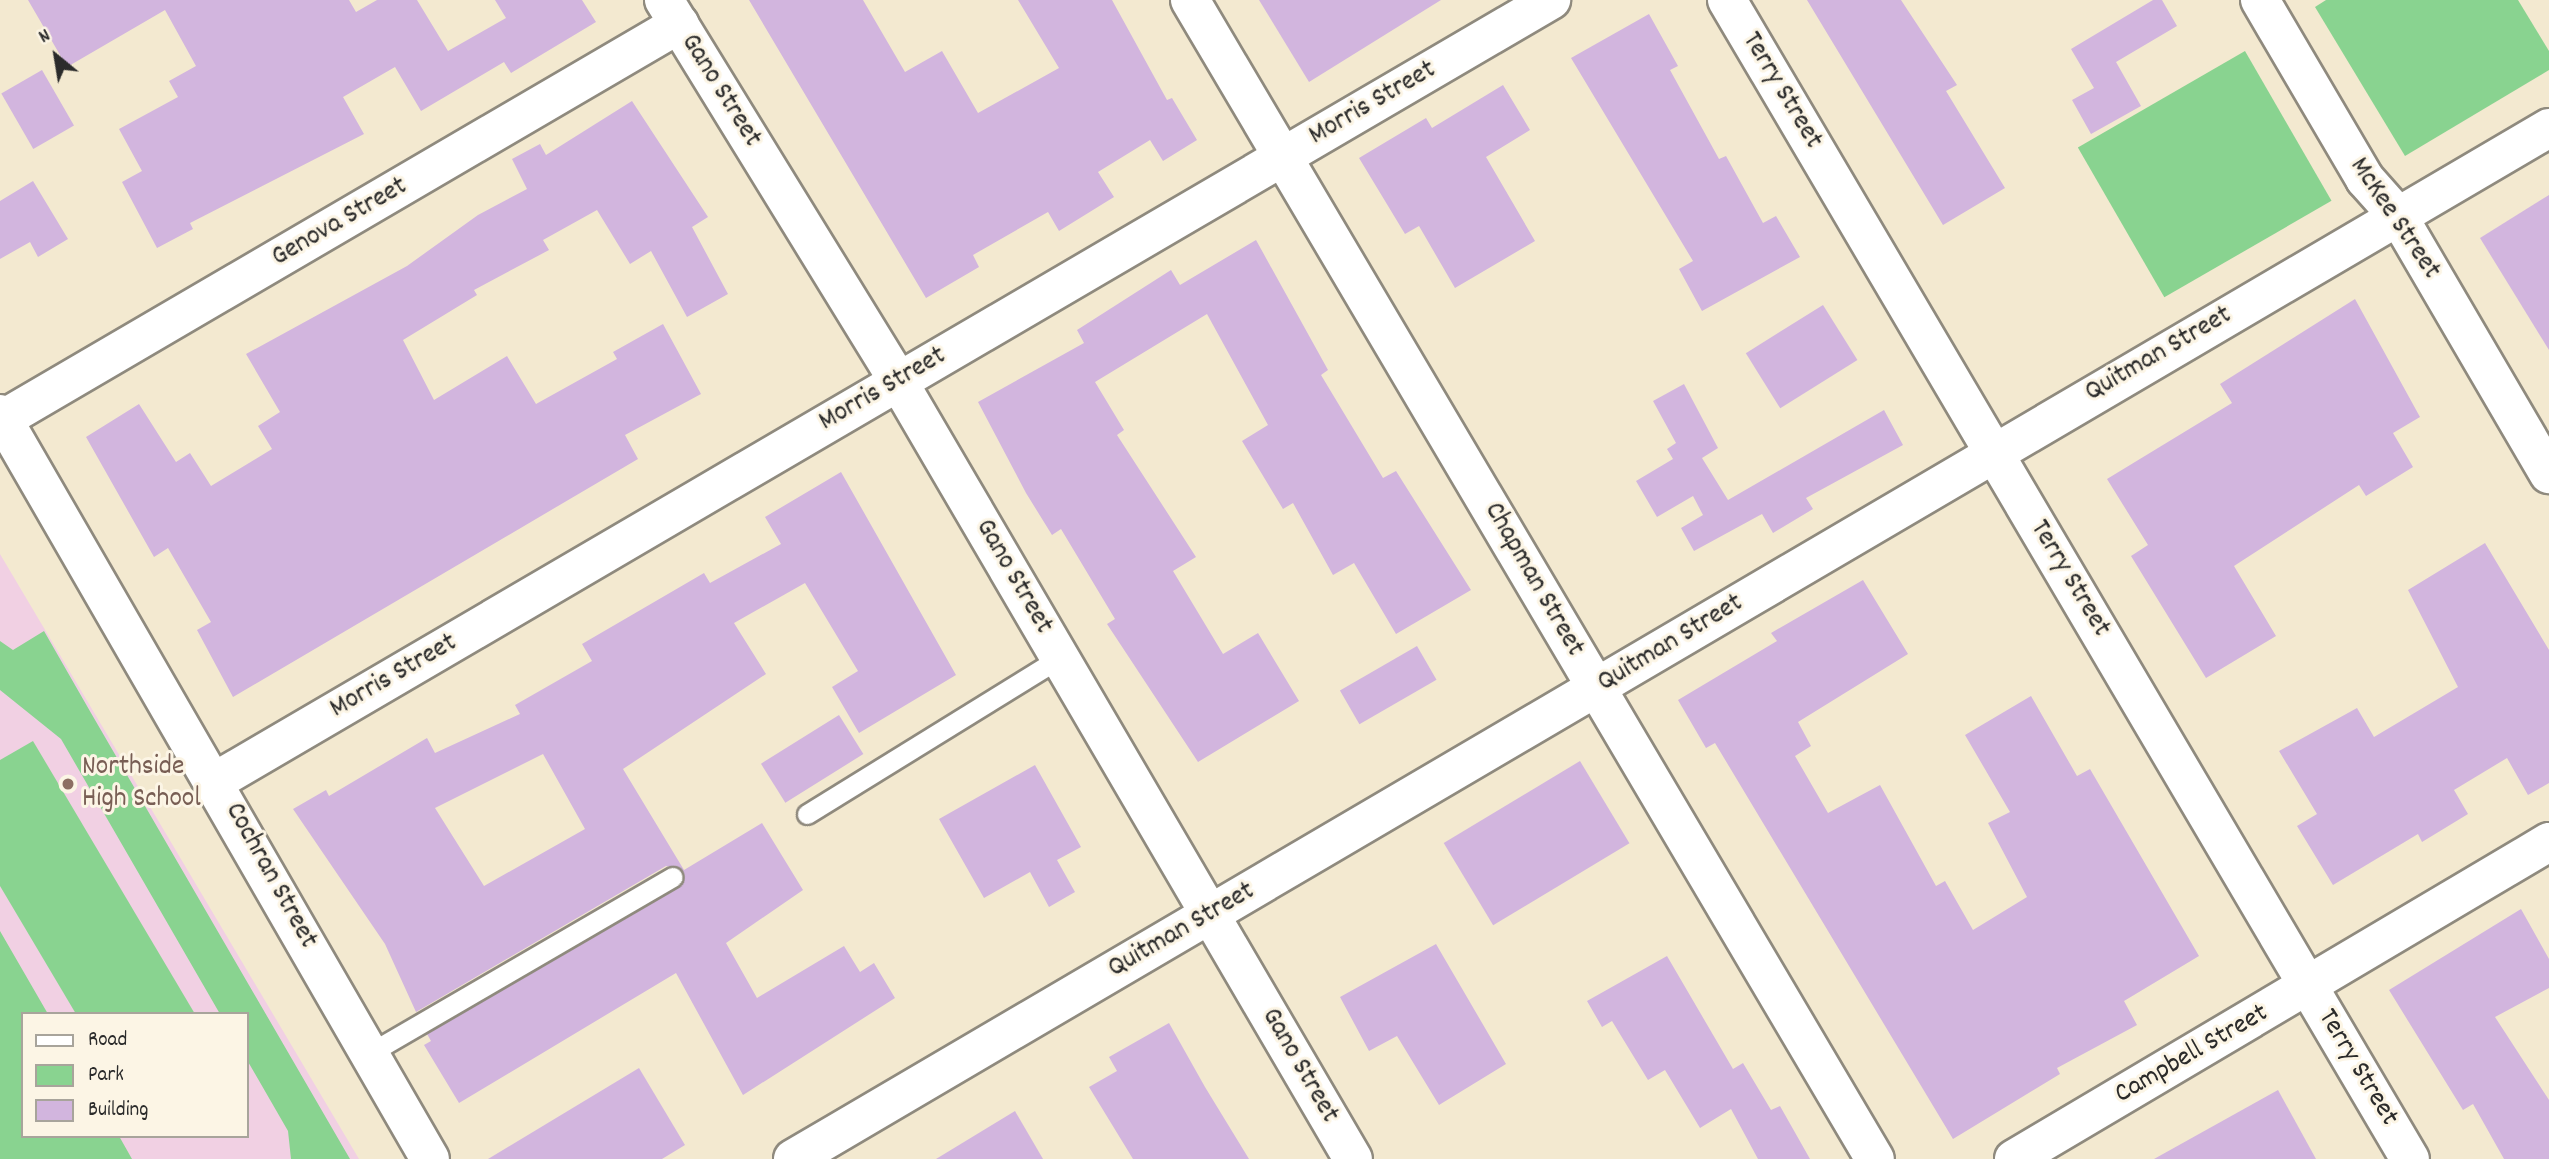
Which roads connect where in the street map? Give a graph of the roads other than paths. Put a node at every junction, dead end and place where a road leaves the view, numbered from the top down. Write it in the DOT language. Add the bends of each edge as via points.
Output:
graph roads {
  1 [pos="1191,0"];
  2 [pos="1551,0"];
  3 [pos="1727,0"];
  4 [pos="2260,0"];
  5 [pos="671,12"];
  6 [pos="2549,128"];
  7 [pos="1284,157"];
  8 [pos="2398,216"];
  9 [pos="898,381"];
  10 [pos="1,418"];
  11 [pos="1994,451"];
  12 [pos="2549,474"];
  13 [pos="1060,658"];
  14 [pos="1597,689"];
  15 [pos="216,781"];
  16 [pos="807,814"];
  17 [pos="2549,842"];
  18 [pos="672,877"];
  19 [pos="1211,914"];
  20 [pos="2309,986"];
  21 [pos="370,1053"];
  22 [pos="430,1159"];
  23 [pos="793,1159"];
  24 [pos="1353,1159"];
  25 [pos="1875,1159"];
  26 [pos="2014,1159"];
  27 [pos="2410,1159"];
  1 -- 7 [label="street, Chapman Street"];
  2 -- 7 [label="street, Morris Street"];
  3 -- 11 [label="street, Terry Street"];
  4 -- 8 [label="street, McKee Street" via="2365,179"];
  5 -- 9 [label="street, Gano Street"];
  5 -- 10 [label="street, Genova Street"];
  6 -- 8 [label="street, Quitman Street"];
  7 -- 9 [label="street, Morris Street"];
  7 -- 14 [label="street, Chapman Street"];
  8 -- 11 [label="street, Quitman Street"];
  8 -- 12 [label="street, McKee Street"];
  9 -- 13 [label="street, Gano Street"];
  9 -- 15 [label="street, Morris Street"];
  10 -- 15 [label="street, Cochran Street"];
  11 -- 14 [label="street, Quitman Street"];
  11 -- 20 [label="street, Terry Street"];
  13 -- 16 [label="lane"];
  13 -- 19 [label="street, Gano Street"];
  14 -- 19 [label="street, Quitman Street"];
  14 -- 25 [label="street, Chapman Street"];
  15 -- 21 [label="street, Cochran Street"];
  17 -- 20 [label="street, Campbell Street"];
  18 -- 21 [label="lane"];
  19 -- 23 [label="street, Quitman Street"];
  19 -- 24 [label="street, Gano Street"];
  20 -- 26 [label="street, Campbell Street"];
  20 -- 27 [label="street, Terry Street"];
  21 -- 22 [label="street, Cochran Street"];
}
